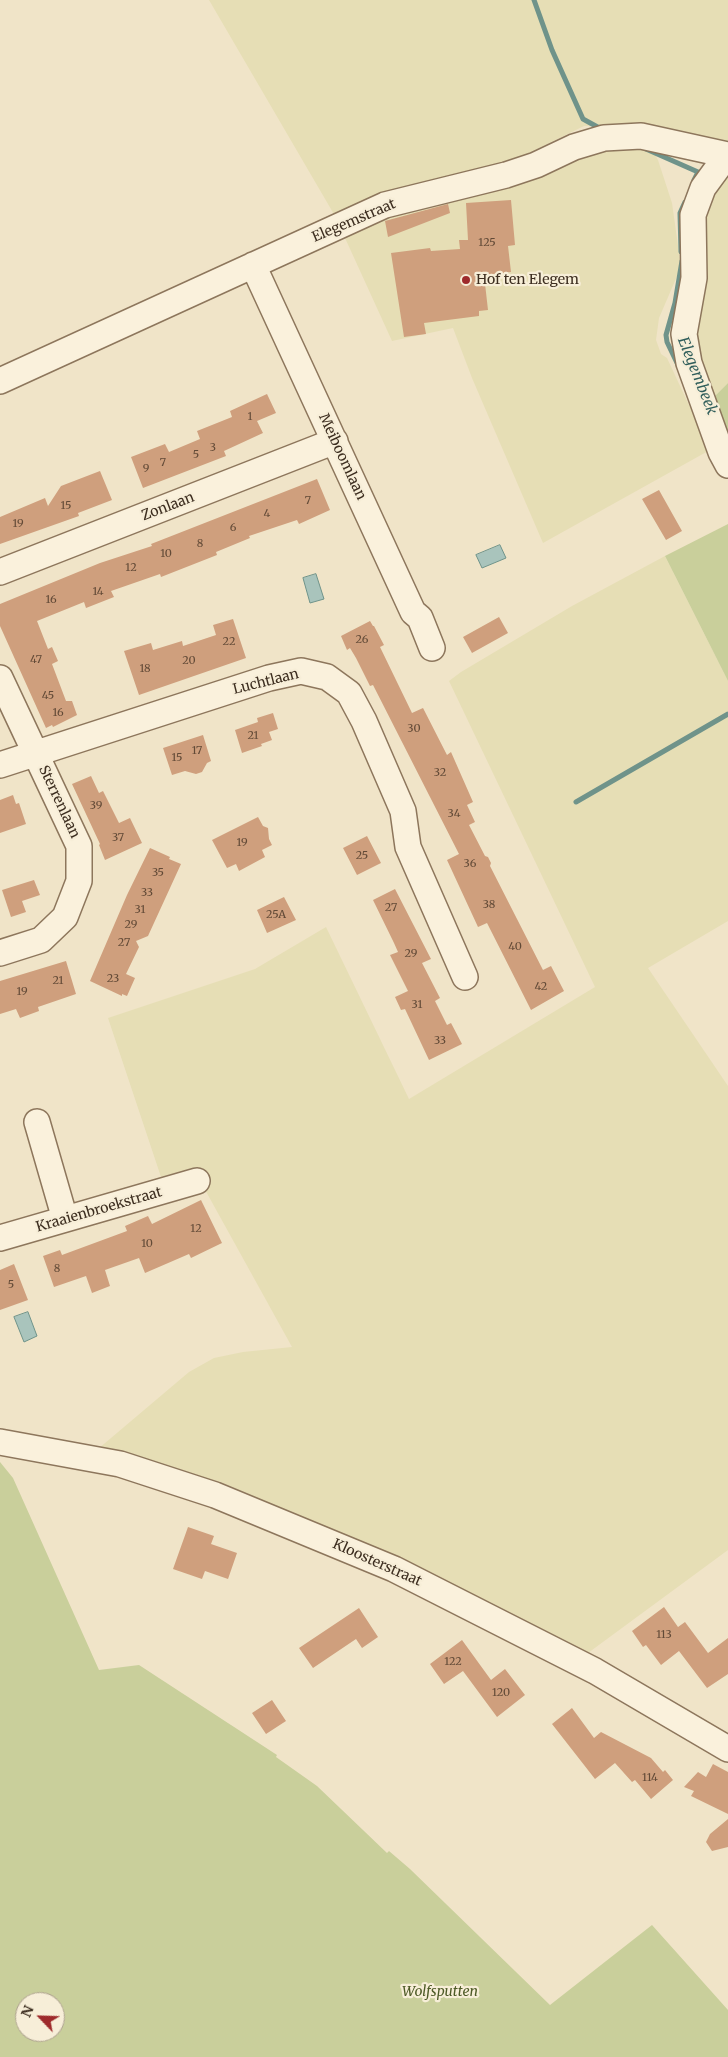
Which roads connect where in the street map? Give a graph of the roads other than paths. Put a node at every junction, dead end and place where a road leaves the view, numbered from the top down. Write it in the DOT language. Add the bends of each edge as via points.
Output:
graph roads {
  1 [pos="727,155"];
  2 [pos="253,265"];
  3 [pos="0,381"];
  4 [pos="335,442"];
  5 [pos="728,465"];
  6 [pos="0,572"];
  7 [pos="432,648"];
  8 [pos="0,678"];
  9 [pos="35,752"];
  10 [pos="0,765"];
  11 [pos="0,953"];
  12 [pos="465,977"];
  13 [pos="37,1122"];
  14 [pos="197,1181"];
  15 [pos="65,1219"];
  16 [pos="0,1238"];
  17 [pos="0,1442"];
  18 [pos="728,1749"];
  1 -- 2 [label="street, Elegemstraat" via="642,136 604,138 506,175 385,205"];
  1 -- 5 [label="street, Elegemstraat" via="703,188 693,214 694,278 684,334 689,362"];
  2 -- 3 [label="street, Elegemstraat"];
  2 -- 4 [label="street, Meiboomlaan"];
  4 -- 6 [label="street, Zonlaan"];
  4 -- 7 [label="street, Meiboomlaan"];
  8 -- 9 [label="street, Sterrenlaan"];
  9 -- 10 [label="street, Luchtlaan"];
  9 -- 11 [label="street, Sterrenlaan" via="79,846 79,881 65,917 41,940"];
  9 -- 12 [label="street, Luchtlaan" via="268,678 301,670 327,676 349,693 364,721 403,811 408,847"];
  13 -- 15 [label="street"];
  14 -- 15 [label="street, Kraaienbroekstraat"];
  15 -- 16 [label="street, Kraaienbroekstraat"];
  17 -- 18 [label="street, Kloosterstraat" via="120,1464 215,1495 385,1565 595,1671"];
}
